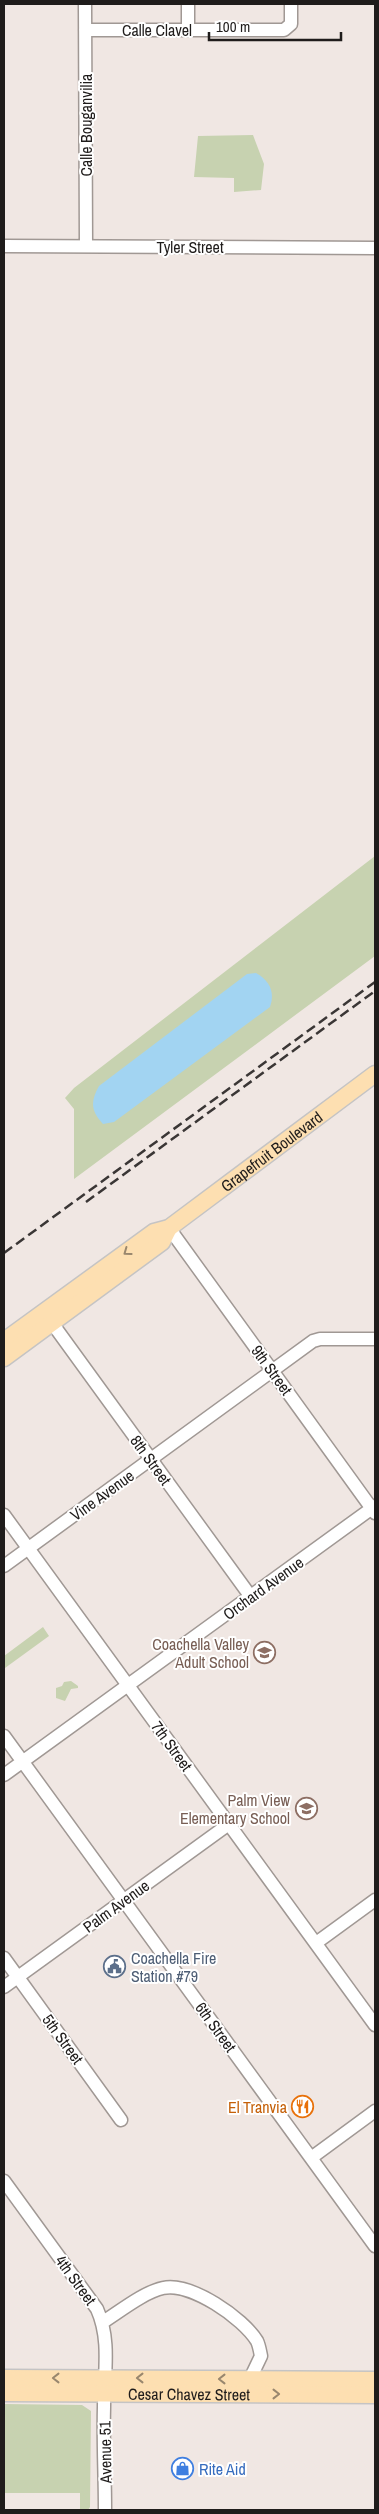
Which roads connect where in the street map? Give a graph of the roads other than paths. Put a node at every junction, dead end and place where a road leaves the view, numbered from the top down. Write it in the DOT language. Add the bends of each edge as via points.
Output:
graph roads {
  1 [pos="85,4"];
  2 [pos="188,4"];
  3 [pos="291,4"];
  4 [pos="85,30"];
  5 [pos="188,30"];
  6 [pos="4,246"];
  7 [pos="86,246"];
  8 [pos="375,248"];
  9 [pos="375,1074"];
  10 [pos="168,1228"];
  11 [pos="52,1323"];
  12 [pos="375,1339"];
  13 [pos="4,1341"];
  14 [pos="4,1358"];
  15 [pos="272,1370"];
  16 [pos="150,1460"];
  17 [pos="374,1509"];
  18 [pos="4,1515"];
  19 [pos="28,1549"];
  20 [pos="4,1566"];
  21 [pos="252,1597"];
  22 [pos="129,1686"];
  23 [pos="4,1736"];
  24 [pos="22,1762"];
  25 [pos="4,1775"];
  26 [pos="229,1824"];
  27 [pos="375,1900"];
  28 [pos="123,1901"];
  29 [pos="316,1943"];
  30 [pos="4,1958"];
  31 [pos="18,1977"];
  32 [pos="4,1987"];
  33 [pos="375,2025"];
  34 [pos="375,2111"];
  35 [pos="122,2120"];
  36 [pos="311,2158"];
  37 [pos="4,2181"];
  38 [pos="375,2246"];
  39 [pos="103,2322"];
  40 [pos="4,2378"];
  41 [pos="250,2379"];
  42 [pos="375,2380"];
  43 [pos="105,2386"];
  44 [pos="4,2393"];
  45 [pos="375,2395"];
  46 [pos="105,2510"];
  1 -- 4 [label="street, Calle Bouganvilia"];
  2 -- 5 [label="street"];
  3 -- 5 [label="street, Calle Clavel" via="288,28"];
  4 -- 5 [label="street, Calle Clavel"];
  4 -- 7 [label="street, Calle Bouganvilia"];
  6 -- 7 [label="street, Tyler Street"];
  7 -- 8 [label="street, Tyler Street"];
  9 -- 10 [label="main road, Grapefruit Boulevard"];
  10 -- 11 [label="main road, Grapefruit Boulevard" via="162,1242"];
  10 -- 13 [label="main road, Grapefruit Boulevard, one-way" via="154,1232"];
  10 -- 15 [label="street, 9th Street"];
  11 -- 14 [label="main road, Grapefruit Boulevard"];
  11 -- 16 [label="street, 8th Street"];
  12 -- 15 [label="street, Vine Avenue" via="316,1340"];
  15 -- 16 [label="street, Vine Avenue"];
  15 -- 17 [label="street, 9th Street"];
  16 -- 19 [label="street, Vine Avenue"];
  16 -- 21 [label="street, 8th Street"];
  17 -- 21 [label="street, Orchard Avenue"];
  18 -- 19 [label="street, 7th Street"];
  19 -- 20 [label="street, Vine Avenue"];
  19 -- 22 [label="street, 7th Street"];
  21 -- 22 [label="street, Orchard Avenue"];
  22 -- 24 [label="street, Orchard Avenue"];
  22 -- 26 [label="street, 7th Street"];
  23 -- 24 [label="street, 6th Street"];
  24 -- 25 [label="street, Orchard Avenue"];
  24 -- 28 [label="street, 6th Street"];
  26 -- 28 [label="street, Palm Avenue"];
  26 -- 29 [label="street, 7th Street"];
  27 -- 29 [label="street"];
  28 -- 31 [label="street, Palm Avenue"];
  28 -- 36 [label="street, 6th Street"];
  29 -- 33 [label="street, 7th Street"];
  30 -- 31 [label="street, 5th Street"];
  31 -- 32 [label="street, Palm Avenue"];
  31 -- 35 [label="street, 5th Street"];
  34 -- 36 [label="street"];
  36 -- 38 [label="street, 6th Street"];
  37 -- 39 [label="street, 4th Street" via="97,2309"];
  39 -- 41 [label="street" via="164,2288 198,2294 223,2309 258,2342 261,2356"];
  39 -- 43 [label="street, 4th Street"];
  43 -- 40 [label="main road, Cesar Chavez Street, one-way"];
  41 -- 42 [label="main road, Cesar Chavez Street"];
  41 -- 43 [label="main road, Cesar Chavez Street, one-way"];
  43 -- 44 [label="main road, Cesar Chavez Street"];
  43 -- 45 [label="main road, Cesar Chavez Street, one-way"];
  43 -- 46 [label="street, Avenue 51"];
}
